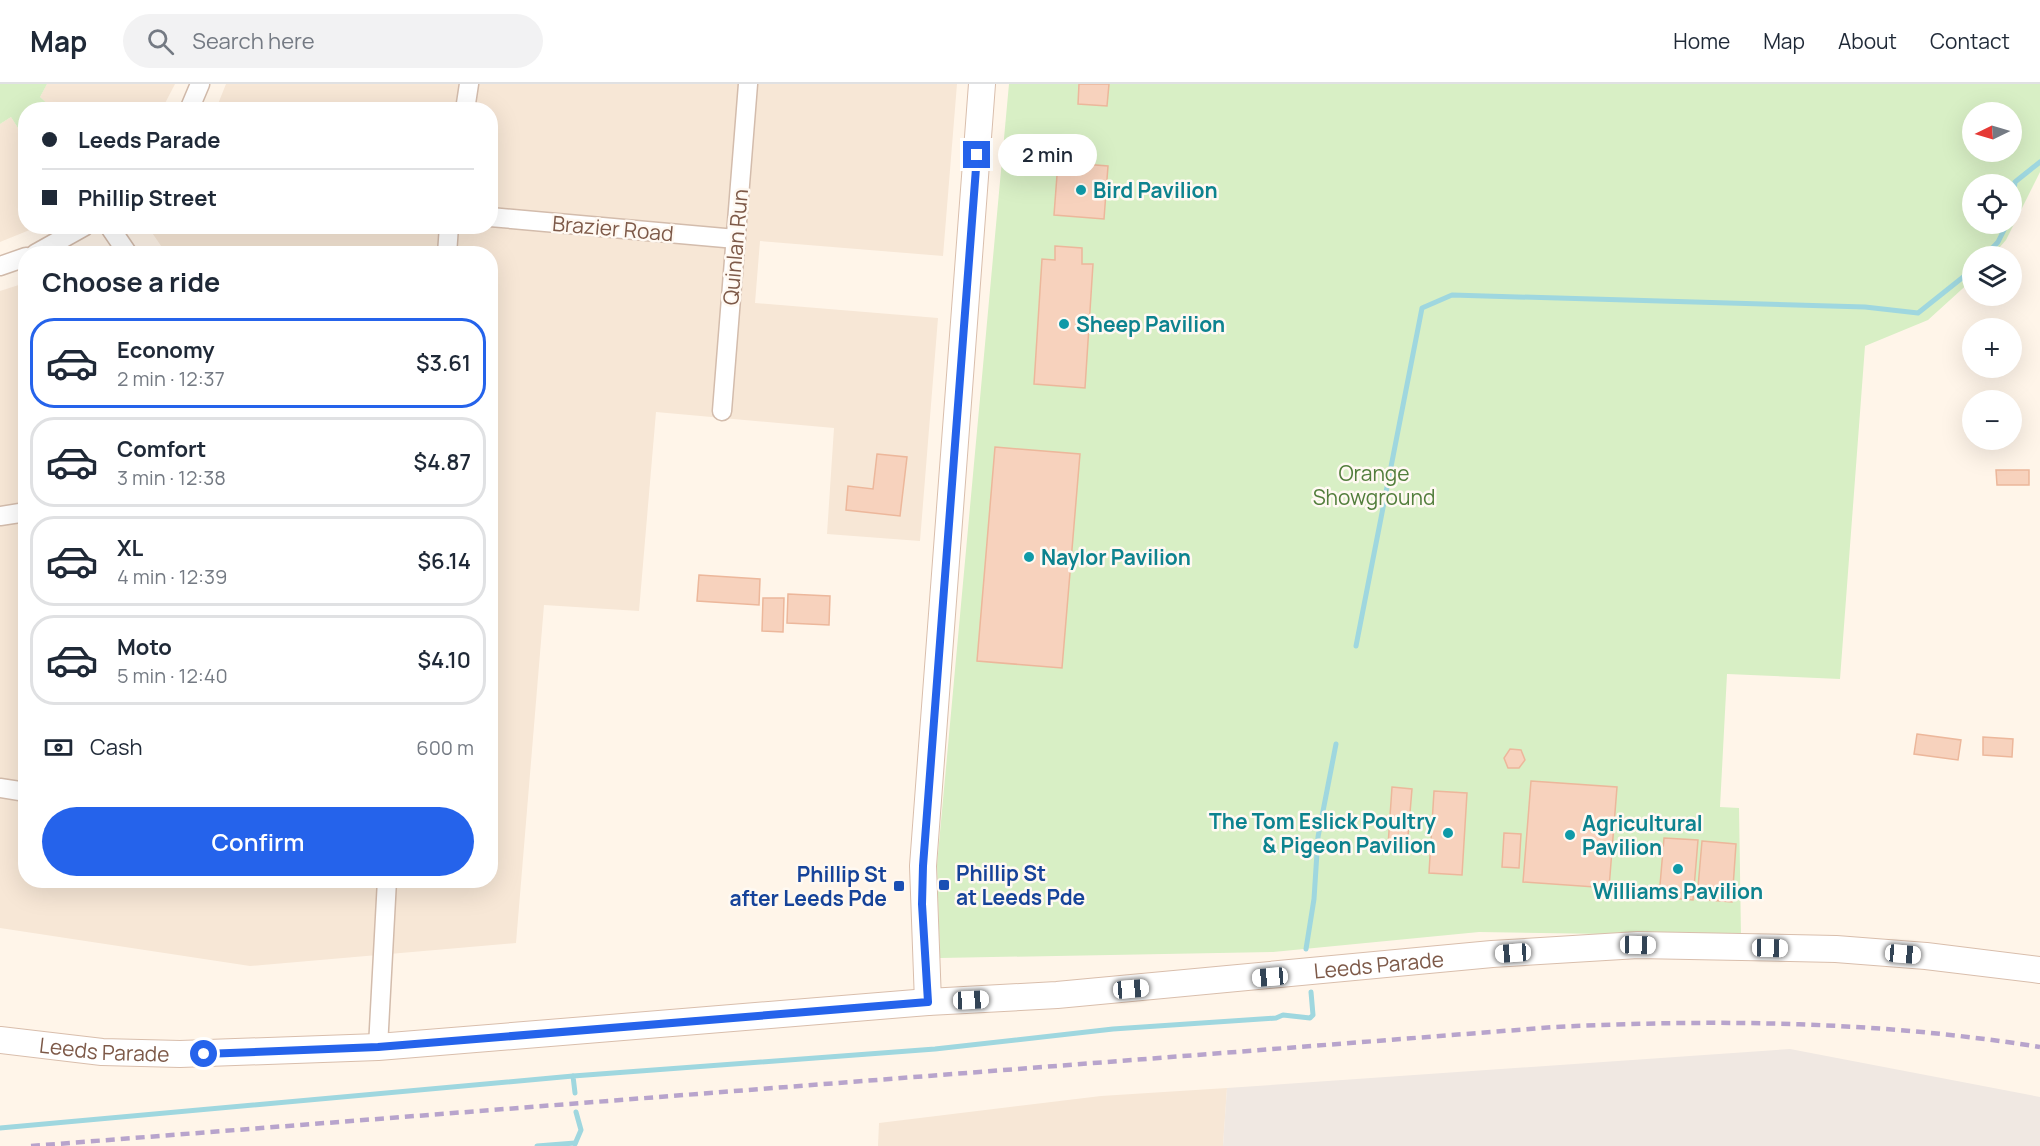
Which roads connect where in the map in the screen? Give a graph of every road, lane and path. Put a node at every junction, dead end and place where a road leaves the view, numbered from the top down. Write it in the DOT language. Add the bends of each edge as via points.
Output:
graph roads {
  1 [pos="200,84"];
  2 [pos="469,84"];
  3 [pos="748,84"];
  4 [pos="982,84"];
  5 [pos="192,102"];
  6 [pos="466,102"];
  7 [pos="498,218"];
  8 [pos="71,234"];
  9 [pos="736,239"];
  10 [pos="49,246"];
  11 [pos="18,260"];
  12 [pos="0,267"];
  13 [pos="722,411"];
  14 [pos="18,513"];
  15 [pos="0,516"];
  16 [pos="0,788"];
  17 [pos="18,791"];
  18 [pos="387,888"];
  19 [pos="2040,970"];
  20 [pos="928,1002"];
  21 [pos="0,1040"];
  22 [pos="378,1047"];
  1 -- 5 [label="street"];
  2 -- 6 [label="street"];
  3 -- 9 [label="street, Quinlan Run"];
  4 -- 20 [label="main road" via="923,866"];
  7 -- 9 [label="street, Brazier Road"];
  8 -- 10 [label="street"];
  9 -- 13 [label="street, Quinlan Run"];
  11 -- 12 [label="street"];
  14 -- 15 [label="street"];
  16 -- 17 [label="street"];
  18 -- 22 [label="street"];
  19 -- 20 [label="main road, Leeds Parade" via="1836,949 1638,945 1492,954 1057,995"];
  20 -- 22 [label="main road, Leeds Parade"];
  21 -- 22 [label="main road, Leeds Parade" via="102,1052 180,1054"];
}
